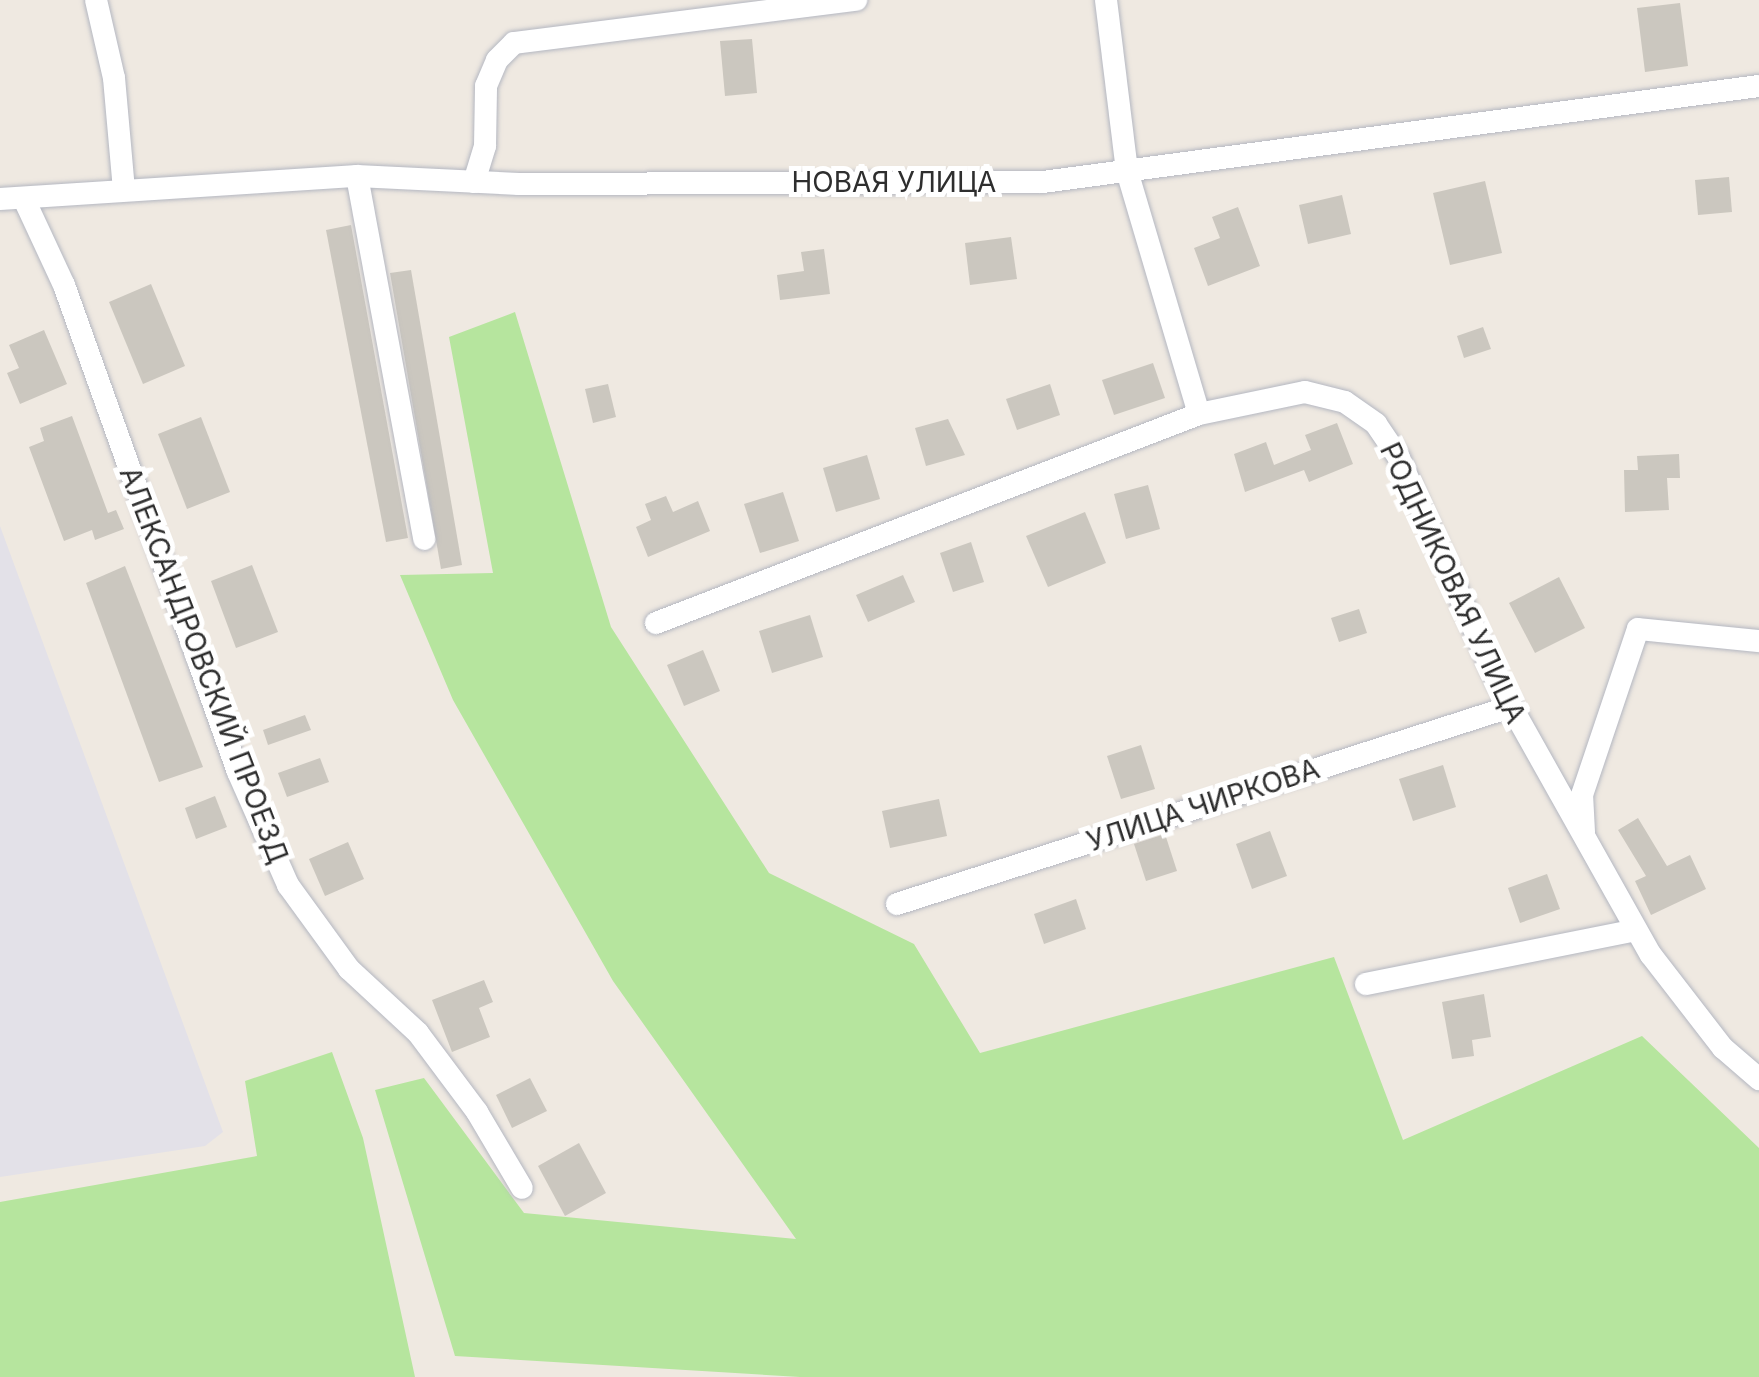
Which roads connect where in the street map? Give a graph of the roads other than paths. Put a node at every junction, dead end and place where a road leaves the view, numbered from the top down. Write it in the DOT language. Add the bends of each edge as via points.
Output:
graph roads {
  1 [pos="96,0"];
  2 [pos="856,0"];
  3 [pos="1106,0"];
  4 [pos="1759,86"];
  5 [pos="1127,171"];
  6 [pos="357,176"];
  7 [pos="474,182"];
  8 [pos="124,188"];
  9 [pos="12,199"];
  10 [pos="1199,414"];
  11 [pos="424,539"];
  12 [pos="656,623"];
  13 [pos="1759,641"];
  14 [pos="1510,707"];
  15 [pos="1585,840"];
  16 [pos="897,904"];
  17 [pos="1636,930"];
  18 [pos="1366,984"];
  19 [pos="1759,1079"];
  20 [pos="522,1188"];
  1 -- 8 [label="street" via="114,78"];
  2 -- 7 [label="street" via="514,44 497,60 486,86 484,146"];
  3 -- 5 [label="street"];
  4 -- 5 [label="street, НОВАЯ УЛИЦА"];
  5 -- 7 [label="street, НОВАЯ УЛИЦА" via="1043,182"];
  5 -- 10 [label="street"];
  6 -- 7 [label="street, НОВАЯ УЛИЦА"];
  6 -- 8 [label="street, НОВАЯ УЛИЦА"];
  6 -- 11 [label="street"];
  8 -- 9 [label="street, НОВАЯ УЛИЦА"];
  9 -- 20 [label="street, АЛЕКСАНДРОВСКИЙ ПРОЕЗД" via="64,285 238,772 288,885 349,969 418,1033"];
  10 -- 12 [label="street, РОДНИКОВАЯ УЛИЦА"];
  10 -- 14 [label="street, РОДНИКОВАЯ УЛИЦА" via="1305,392 1345,402 1376,424 1399,458"];
  13 -- 15 [label="street" via="1638,629 1582,795"];
  14 -- 15 [label="street, РОДНИКОВАЯ УЛИЦА"];
  14 -- 16 [label="street, УЛИЦА ЧИРКОВА"];
  15 -- 17 [label="street, РОДНИКОВАЯ УЛИЦА"];
  17 -- 18 [label="street"];
  17 -- 19 [label="street, РОДНИКОВАЯ УЛИЦА" via="1723,1048"];
}
